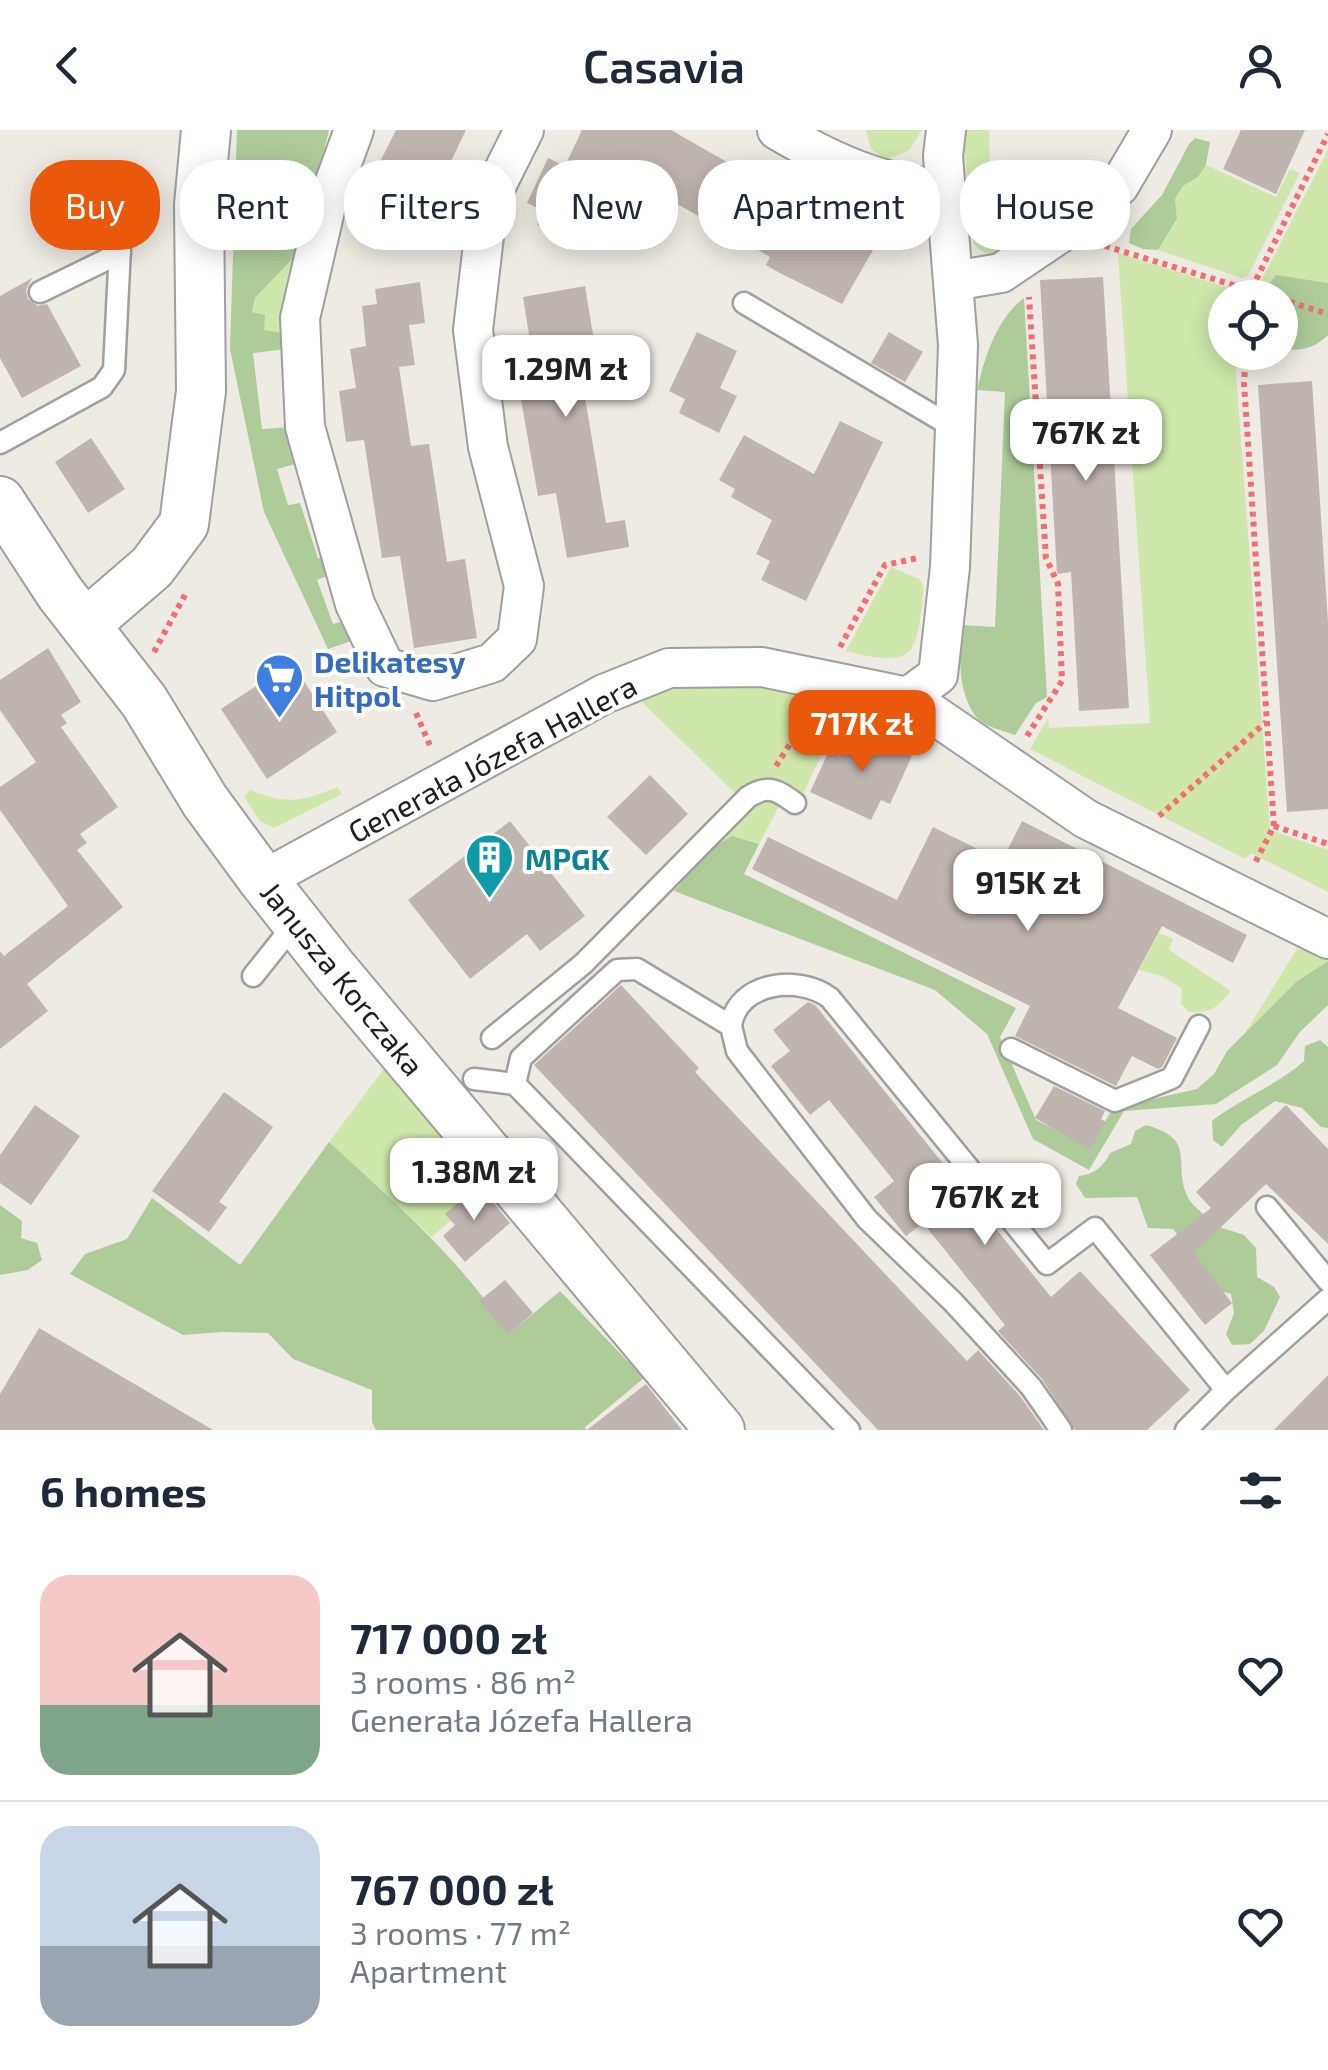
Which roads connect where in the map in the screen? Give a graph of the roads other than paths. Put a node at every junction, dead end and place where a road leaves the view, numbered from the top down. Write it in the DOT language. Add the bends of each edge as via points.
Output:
graph roads {
  1 [pos="206,130"];
  2 [pos="354,130"];
  3 [pos="524,130"];
  4 [pos="777,130"];
  5 [pos="946,130"];
  6 [pos="1152,130"];
  7 [pos="946,188"];
  8 [pos="120,250"];
  9 [pos="120,253"];
  10 [pos="954,280"];
  11 [pos="40,292"];
  12 [pos="744,303"];
  13 [pos="956,428"];
  14 [pos="0,443"];
  15 [pos="0,501"];
  16 [pos="86,624"];
  17 [pos="908,696"];
  18 [pos="795,804"];
  19 [pos="263,880"];
  20 [pos="296,922"];
  21 [pos="1328,939"];
  22 [pos="252,976"];
  23 [pos="731,1026"];
  24 [pos="1198,1026"];
  25 [pos="492,1038"];
  26 [pos="1010,1050"];
  27 [pos="474,1079"];
  28 [pos="515,1084"];
  29 [pos="1267,1207"];
  30 [pos="1328,1281"];
  31 [pos="1328,1299"];
  32 [pos="1226,1390"];
  33 [pos="720,1430"];
  34 [pos="849,1430"];
  35 [pos="1061,1430"];
  36 [pos="1186,1430"];
  1 -- 16 [label="street" via="199,205 201,391 184,524 152,567"];
  2 -- 3 [label="street" via="326,206 300,318 304,427 355,604 385,668 433,681 492,662 518,638 524,586 488,447 473,330 488,202"];
  4 -- 7 [label="street" via="874,177"];
  5 -- 7 [label="street"];
  6 -- 10 [label="street" via="1119,186 1090,213 1001,273"];
  7 -- 10 [label="street"];
  8 -- 9 [label="lane"];
  9 -- 11 [label="lane"];
  9 -- 14 [label="lane" via="114,370 102,387"];
  10 -- 13 [label="street"];
  12 -- 13 [label="lane"];
  13 -- 17 [label="street" via="938,675"];
  15 -- 16 [label="street, Janusza Korczaka"];
  16 -- 19 [label="street, Janusza Korczaka"];
  17 -- 19 [label="street, Generała Józefa Hallera" via="762,667 669,668 604,694"];
  17 -- 21 [label="street, Generała Józefa Hallera" via="1086,819"];
  18 -- 25 [label="lane" via="774,789 748,798 583,964"];
  19 -- 20 [label="street, Janusza Korczaka"];
  20 -- 22 [label="lane"];
  20 -- 33 [label="street, Janusza Korczaka"];
  23 -- 28 [label="lane" via="637,970 617,970 522,1058"];
  23 -- 32 [label="lane" via="733,1013 766,988 790,982 818,989 1047,1264 1096,1228"];
  23 -- 35 [label="lane" via="738,1051 867,1218 953,1302"];
  24 -- 26 [label="lane" via="1172,1078 1115,1101"];
  27 -- 28 [label="lane"];
  28 -- 34 [label="lane"];
  29 -- 30 [label="lane"];
  31 -- 32 [label="lane"];
  32 -- 36 [label="lane"];
}
